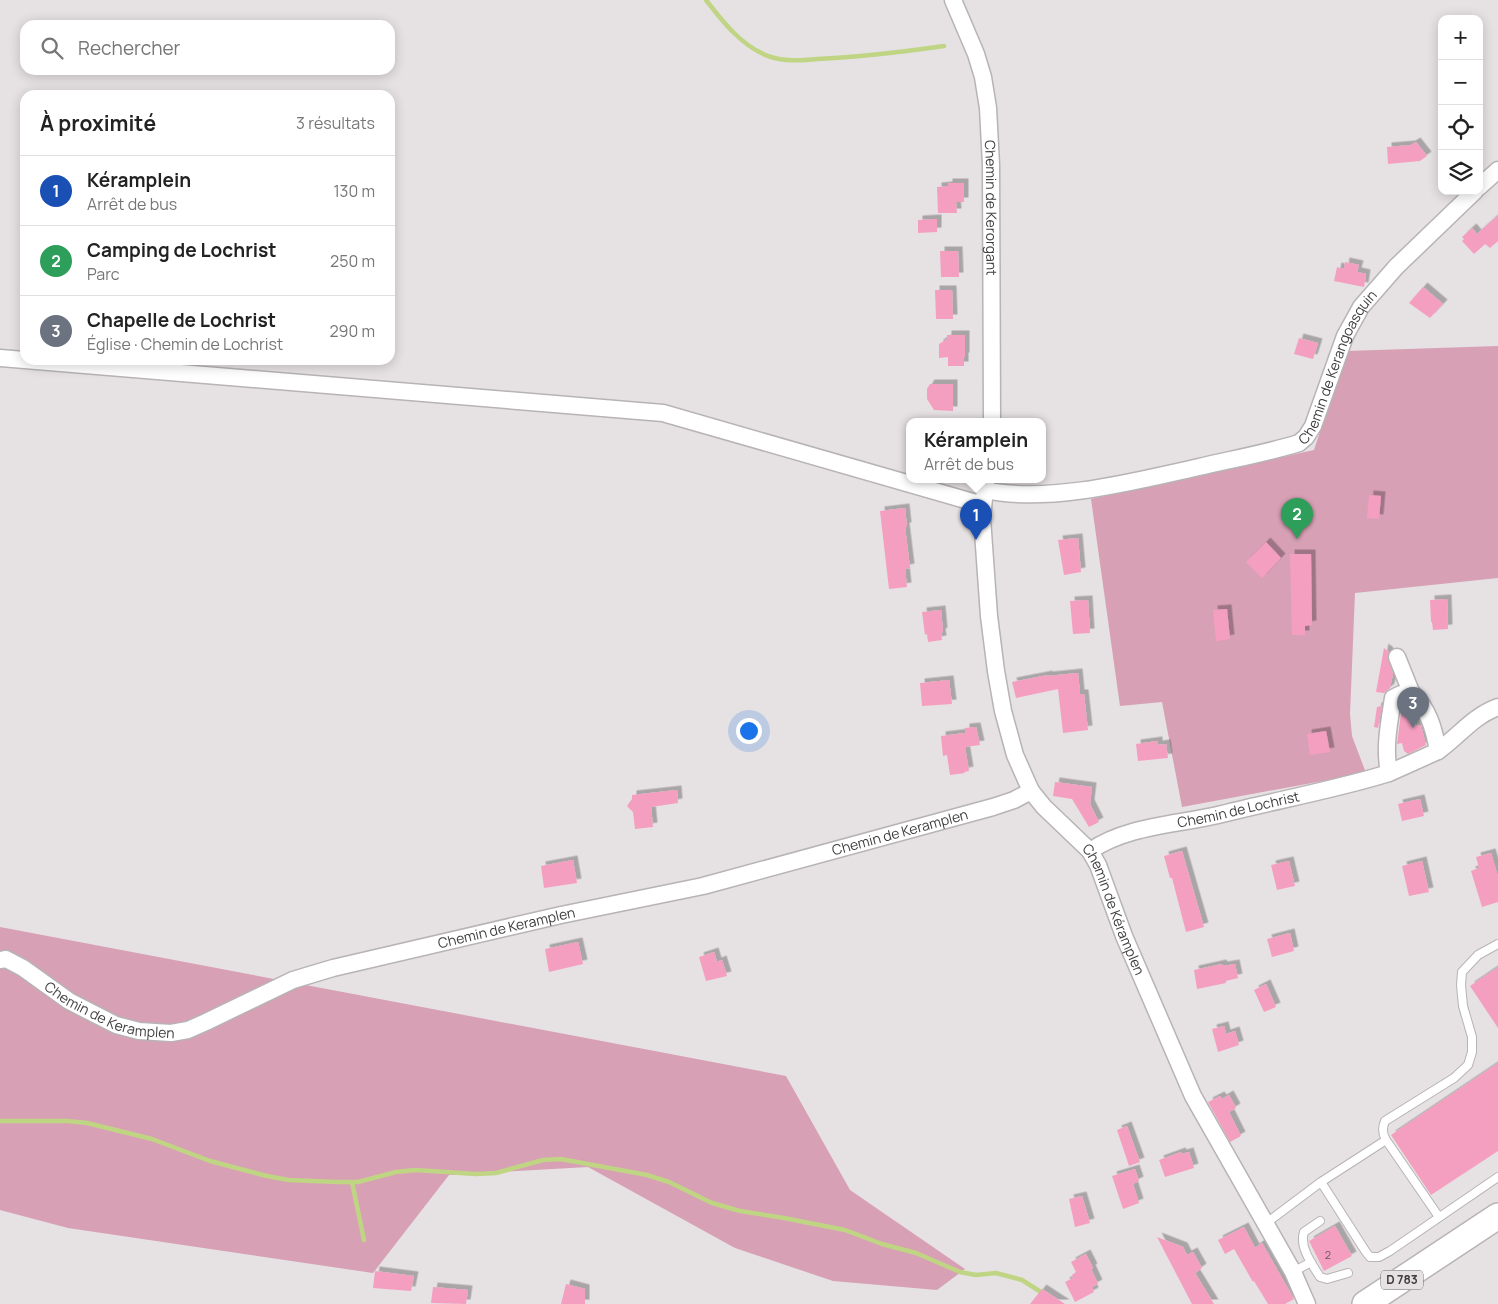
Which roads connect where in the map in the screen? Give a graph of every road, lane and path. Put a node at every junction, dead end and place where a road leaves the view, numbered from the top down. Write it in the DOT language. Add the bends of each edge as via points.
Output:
graph roads {
  1 [pos="954,0"];
  2 [pos="1498,170"];
  3 [pos="1483,183"];
  4 [pos="1471,195"];
  5 [pos="0,358"];
  6 [pos="20,360"];
  7 [pos="84,365"];
  8 [pos="992,418"];
  9 [pos="906,472"];
  10 [pos="952,483"];
  11 [pos="985,491"];
  12 [pos="1397,658"];
  13 [pos="1411,692"];
  14 [pos="1498,707"];
  15 [pos="1438,751"];
  16 [pos="1389,773"];
  17 [pos="1031,791"];
  18 [pos="1090,851"];
  19 [pos="1498,944"];
  20 [pos="0,960"];
  21 [pos="1386,1140"];
  22 [pos="1498,1177"];
  23 [pos="1321,1182"];
  24 [pos="1440,1216"];
  25 [pos="1498,1216"];
  26 [pos="1320,1221"];
  27 [pos="1265,1224"];
  28 [pos="1498,1237"];
  29 [pos="1312,1262"];
  30 [pos="1293,1272"];
  31 [pos="1348,1273"];
  32 [pos="1307,1304"];
  33 [pos="1365,1304"];
  34 [pos="1396,1304"];
  1 -- 8 [label="street, Chemin de Kerorgant" via="976,54 988,108"];
  2 -- 3 [label="street"];
  4 -- 11 [label="street, Chemin de Kerangoasquin" via="1396,267 1361,307 1345,336 1313,426 1300,443 1152,478 1093,488 1016,495"];
  5 -- 6 [label="street, Chemin de Kerangoasquin"];
  7 -- 9 [label="street, Chemin de Kerangoasquin" via="663,413"];
  10 -- 11 [label="street, Chemin de Kerangoasquin"];
  11 -- 17 [label="street, Chemin de Kéramplen" via="983,548 996,671 1011,740"];
  12 -- 13 [label="street"];
  13 -- 15 [label="street" via="1426,711"];
  13 -- 16 [label="street" via="1393,698 1387,734"];
  14 -- 15 [label="street, Chemin de Lochrist" via="1470,722"];
  15 -- 16 [label="street, Chemin de Lochrist"];
  16 -- 18 [label="street, Chemin de Lochrist" via="1223,814 1129,833"];
  17 -- 18 [label="street, Chemin de Kéramplen"];
  17 -- 20 [label="street, Chemin de Keramplen" via="992,807 747,875 333,968 293,980 188,1030 171,1033 139,1031 116,1025 69,1001 23,968 6,959"];
  18 -- 27 [label="street, Chemin de Kéramplen" via="1192,1096"];
  19 -- 21 [label="lane" via="1478,955 1462,972 1463,1006 1472,1037 1468,1065 1454,1078 1385,1121 1382,1133"];
  21 -- 23 [label="lane"];
  21 -- 24 [label="lane"];
  22 -- 24 [label="lane"];
  23 -- 24 [label="lane" via="1370,1257 1379,1257 1390,1251"];
  23 -- 27 [label="lane"];
  25 -- 33 [label="main road, D 783"];
  26 -- 29 [label="lane" via="1302,1237 1302,1244"];
  27 -- 30 [label="street, Chemin de Kéramplen"];
  28 -- 34 [label="main road, D 783"];
  29 -- 30 [label="lane"];
  29 -- 31 [label="lane" via="1320,1277 1327,1279"];
  30 -- 32 [label="street, Chemin de Kéramplen"];
}
